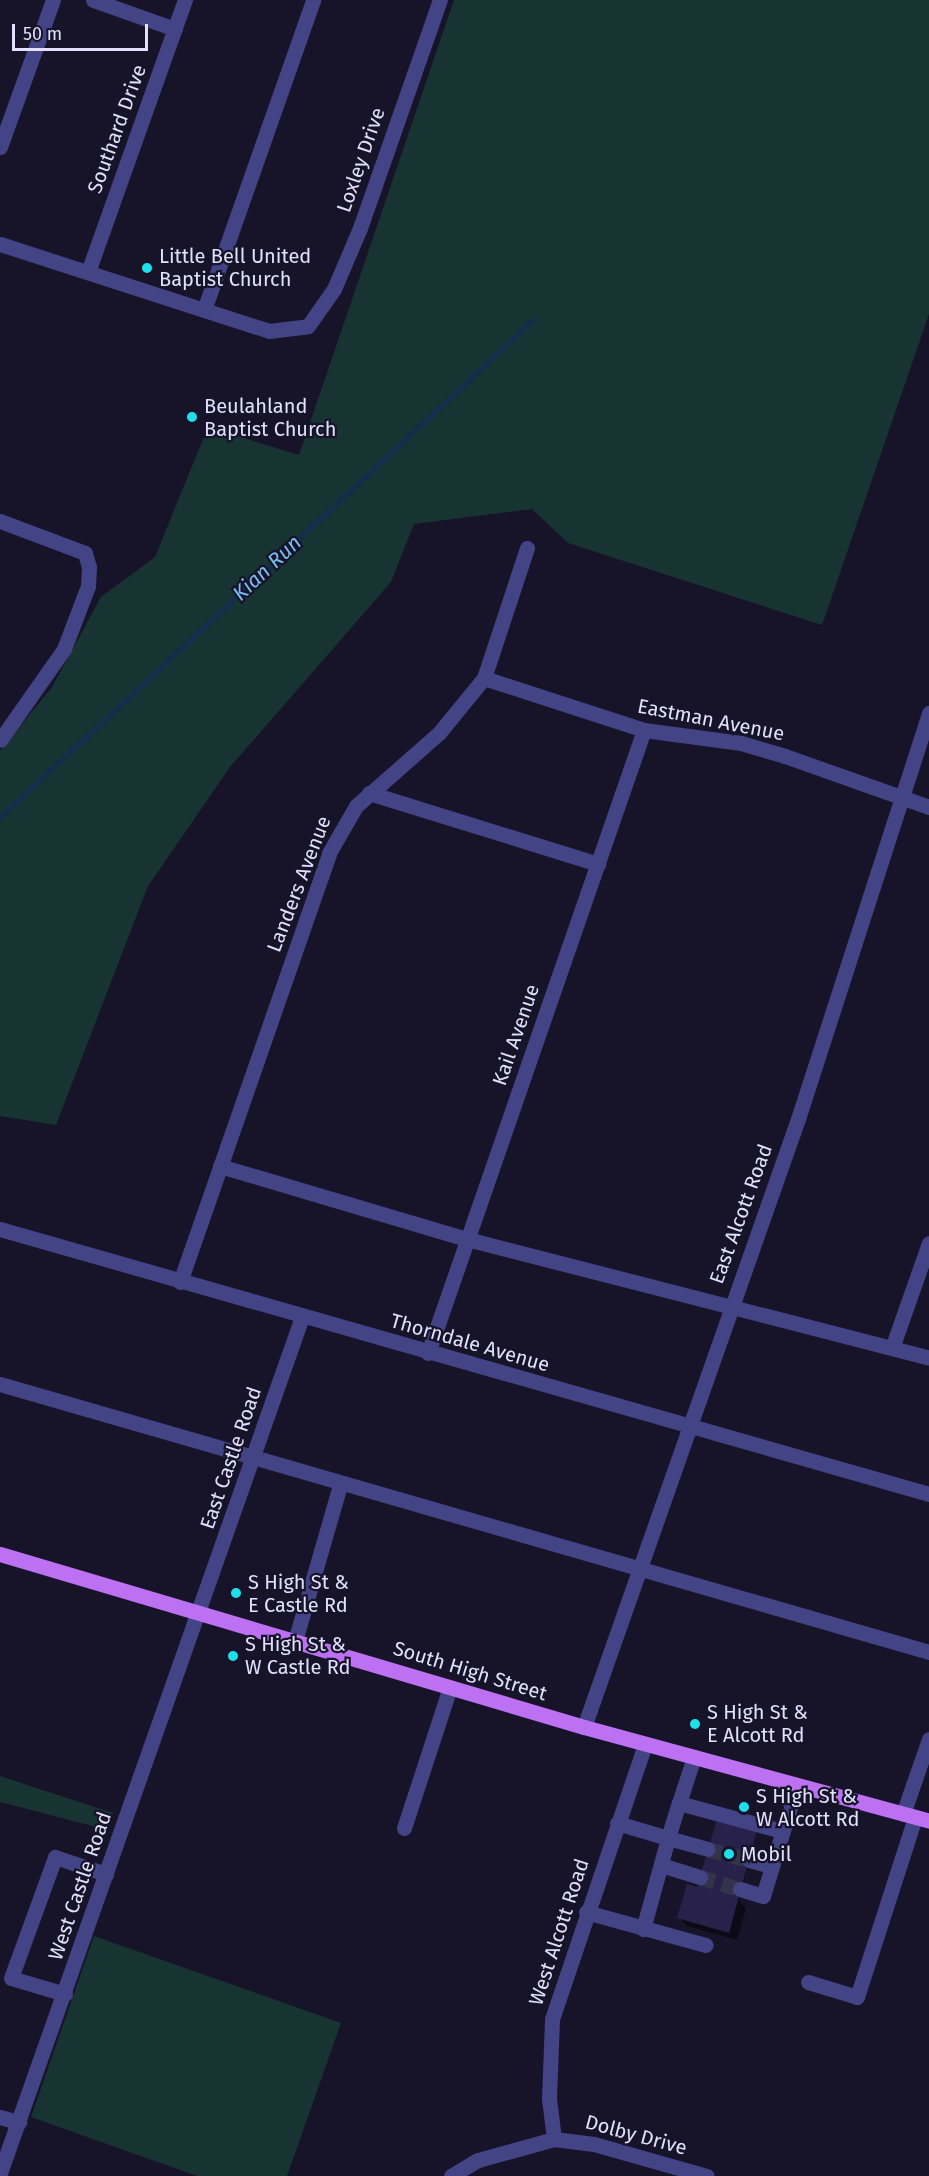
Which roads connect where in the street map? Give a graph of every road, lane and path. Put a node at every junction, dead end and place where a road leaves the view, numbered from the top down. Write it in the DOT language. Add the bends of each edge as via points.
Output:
graph roads {
  1 [pos="53,0"];
  2 [pos="93,0"];
  3 [pos="185,0"];
  4 [pos="313,0"];
  5 [pos="440,0"];
  6 [pos="175,29"];
  7 [pos="0,147"];
  8 [pos="0,244"];
  9 [pos="88,272"];
  10 [pos="204,310"];
  11 [pos="0,521"];
  12 [pos="527,548"];
  13 [pos="484,678"];
  14 [pos="929,713"];
  15 [pos="644,730"];
  16 [pos="0,740"];
  17 [pos="369,793"];
  18 [pos="900,796"];
  19 [pos="929,807"];
  20 [pos="598,864"];
  21 [pos="220,1166"];
  22 [pos="0,1228"];
  23 [pos="467,1239"];
  24 [pos="929,1243"];
  25 [pos="180,1282"];
  26 [pos="729,1308"];
  27 [pos="302,1317"];
  28 [pos="892,1348"];
  29 [pos="428,1353"];
  30 [pos="929,1358"];
  31 [pos="0,1384"];
  32 [pos="688,1427"];
  33 [pos="253,1459"];
  34 [pos="340,1485"];
  35 [pos="929,1494"];
  36 [pos="0,1554"];
  37 [pos="636,1571"];
  38 [pos="199,1612"];
  39 [pos="295,1641"];
  40 [pos="929,1652"];
  41 [pos="450,1687"];
  42 [pos="584,1727"];
  43 [pos="929,1739"];
  44 [pos="645,1744"];
  45 [pos="694,1757"];
  46 [pos="797,1785"];
  47 [pos="679,1803"];
  48 [pos="916,1818"];
  49 [pos="617,1823"];
  50 [pos="404,1828"];
  51 [pos="782,1831"];
  52 [pos="668,1838"];
  53 [pos="708,1849"];
  54 [pos="749,1860"];
  55 [pos="661,1865"];
  56 [pos="772,1866"];
  57 [pos="106,1874"];
  58 [pos="700,1877"];
  59 [pos="740,1888"];
  60 [pos="586,1912"];
  61 [pos="643,1929"];
  62 [pos="706,1945"];
  63 [pos="6,1976"];
  64 [pos="808,1982"];
  65 [pos="65,1994"];
  66 [pos="0,2117"];
  67 [pos="19,2122"];
  68 [pos="554,2139"];
  69 [pos="0,2173"];
  70 [pos="451,2176"];
  71 [pos="707,2176"];
  1 -- 7 [label="street"];
  2 -- 6 [label="street"];
  3 -- 6 [label="street, Southard Drive"];
  4 -- 10 [label="street"];
  5 -- 10 [label="street, Loxley Drive" via="360,228 334,290 308,326 278,334"];
  6 -- 9 [label="street, Southard Drive"];
  8 -- 9 [label="street"];
  9 -- 10 [label="street"];
  11 -- 16 [label="street" via="85,553 88,586 64,649"];
  12 -- 13 [label="street, Landers Avenue"];
  13 -- 15 [label="street, Eastman Avenue"];
  13 -- 17 [label="street, Landers Avenue" via="439,733"];
  14 -- 18 [label="street, East Alcott Road"];
  15 -- 18 [label="street, Eastman Avenue" via="741,743"];
  15 -- 20 [label="street, Kail Avenue"];
  17 -- 20 [label="street"];
  17 -- 21 [label="street, Landers Avenue" via="346,819 329,853"];
  18 -- 19 [label="street, Eastman Avenue"];
  18 -- 26 [label="street, East Alcott Road" via="835,1008"];
  20 -- 23 [label="street, Kail Avenue"];
  21 -- 23 [label="street"];
  21 -- 25 [label="street, Landers Avenue"];
  22 -- 25 [label="street, Thorndale Avenue"];
  23 -- 26 [label="street"];
  23 -- 29 [label="street, Kail Avenue"];
  24 -- 28 [label="street"];
  25 -- 27 [label="street, Thorndale Avenue"];
  26 -- 28 [label="street" via="751,1308"];
  26 -- 32 [label="street, East Alcott Road"];
  27 -- 29 [label="street, Thorndale Avenue"];
  27 -- 33 [label="street, East Castle Road"];
  28 -- 30 [label="street"];
  29 -- 32 [label="street, Thorndale Avenue"];
  31 -- 33 [label="street"];
  32 -- 35 [label="street, Thorndale Avenue"];
  32 -- 37 [label="street, East Alcott Road"];
  33 -- 34 [label="street"];
  33 -- 38 [label="street, East Castle Road"];
  34 -- 37 [label="street"];
  34 -- 39 [label="street"];
  36 -- 38 [label="main road, South High Street"];
  37 -- 40 [label="street"];
  37 -- 42 [label="street, East Alcott Road"];
  38 -- 39 [label="main road, South High Street"];
  38 -- 57 [label="street, West Castle Road"];
  39 -- 41 [label="main road, South High Street"];
  41 -- 42 [label="main road, South High Street"];
  41 -- 50 [label="street"];
  42 -- 44 [label="main road, South High Street"];
  43 -- 48 [label="street"];
  44 -- 45 [label="main road, South High Street"];
  44 -- 49 [label="street, West Alcott Road"];
  45 -- 46 [label="main road, South High Street"];
  45 -- 47 [label="street"];
  46 -- 48 [label="main road, South High Street"];
  46 -- 51 [label="street"];
  47 -- 51 [label="street"];
  47 -- 52 [label="street"];
  48 -- 64 [label="street" via="857,1997"];
  49 -- 52 [label="street"];
  49 -- 60 [label="street, West Alcott Road"];
  51 -- 56 [label="street"];
  52 -- 53 [label="street"];
  52 -- 55 [label="street"];
  54 -- 56 [label="street"];
  55 -- 58 [label="street"];
  55 -- 61 [label="street"];
  56 -- 59 [label="street" via="763,1896"];
  57 -- 63 [label="street" via="55,1857"];
  57 -- 65 [label="street, West Castle Road"];
  60 -- 61 [label="street"];
  60 -- 68 [label="street, West Alcott Road" via="552,2019 549,2098"];
  61 -- 62 [label="street"];
  63 -- 65 [label="street"];
  65 -- 67 [label="street, West Castle Road"];
  66 -- 67 [label="street"];
  67 -- 69 [label="street, West Castle Road"];
  68 -- 70 [label="street" via="478,2160"];
  68 -- 71 [label="street, Dolby Drive" via="594,2144"];
}
